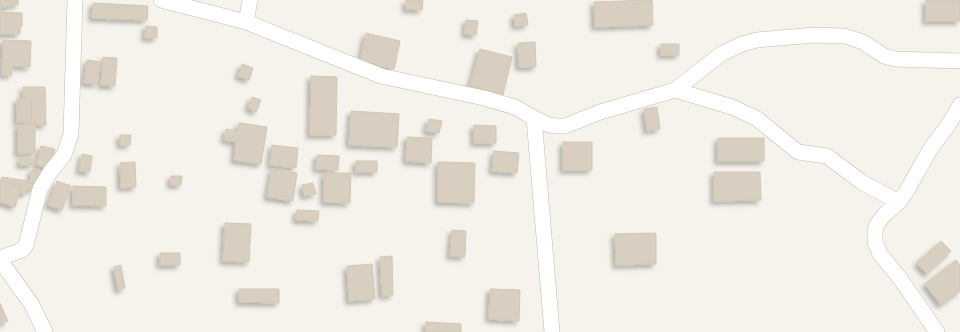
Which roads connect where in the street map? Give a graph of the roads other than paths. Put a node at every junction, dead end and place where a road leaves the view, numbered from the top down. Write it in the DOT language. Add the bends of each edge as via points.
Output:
graph roads {
  1 [pos="75,0"];
  2 [pos="250,0"];
  3 [pos="165,1"];
  4 [pos="246,22"];
  5 [pos="960,61"];
  6 [pos="675,90"];
  7 [pos="960,105"];
  8 [pos="534,118"];
  9 [pos="899,202"];
  10 [pos="0,259"];
  11 [pos="45,332"];
  12 [pos="552,332"];
  13 [pos="937,332"];
  1 -- 10 [label="street" via="71,134 64,155 40,189 26,245 22,250"];
  2 -- 4 [label="street"];
  3 -- 4 [label="street"];
  4 -- 8 [label="street" via="381,76 484,98 515,108"];
  5 -- 6 [label="street" via="894,59 884,56 863,42 845,36 815,34 742,44 721,54"];
  6 -- 8 [label="street" via="600,112 565,126 549,125"];
  6 -- 9 [label="street" via="732,107 750,116 798,152 827,156 853,176"];
  7 -- 9 [label="street" via="930,148"];
  8 -- 12 [label="street"];
  9 -- 13 [label="street" via="884,214 877,224 877,248"];
  10 -- 11 [label="street" via="32,305"];
}
